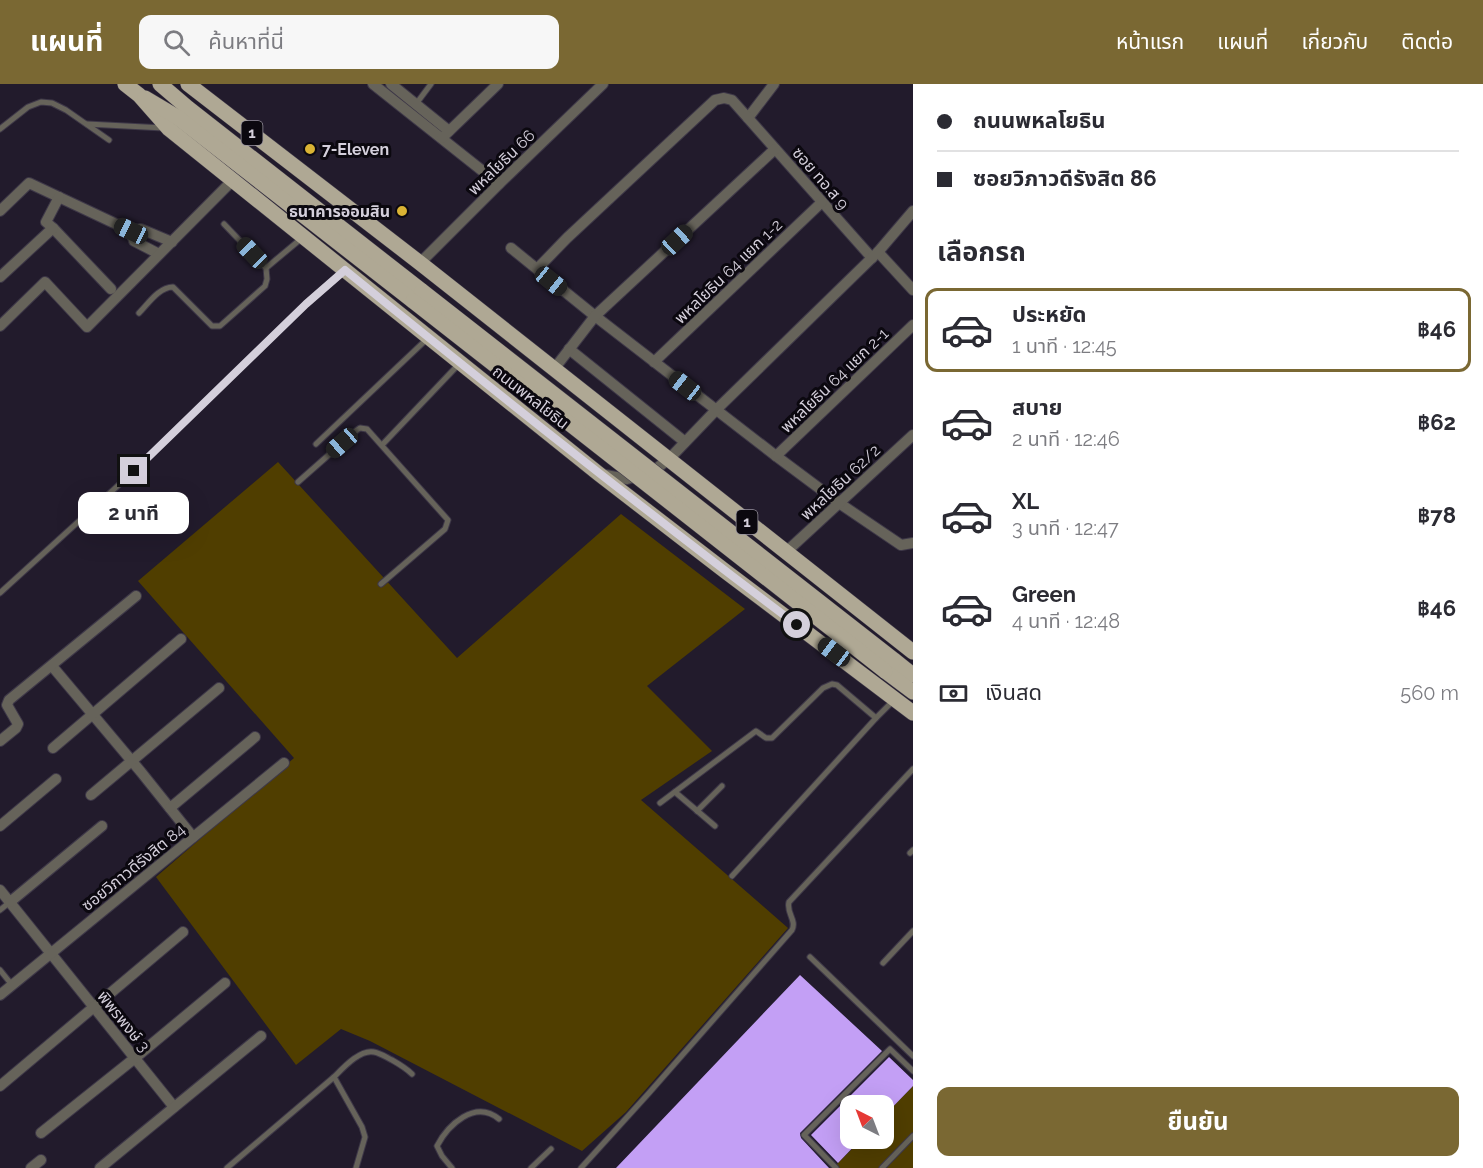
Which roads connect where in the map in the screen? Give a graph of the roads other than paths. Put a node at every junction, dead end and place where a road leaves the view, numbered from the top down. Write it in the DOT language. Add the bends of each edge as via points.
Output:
graph roads {
  1 [pos="125,84"];
  2 [pos="160,84"];
  3 [pos="188,84"];
  4 [pos="373,84"];
  5 [pos="391,84"];
  6 [pos="431,84"];
  7 [pos="498,84"];
  8 [pos="603,84"];
  9 [pos="774,84"];
  10 [pos="139,95"];
  11 [pos="416,104"];
  12 [pos="748,118"];
  13 [pos="85,123"];
  14 [pos="0,129"];
  15 [pos="169,129"];
  16 [pos="446,135"];
  17 [pos="109,141"];
  18 [pos="775,149"];
  19 [pos="233,180"];
  20 [pos="499,184"];
  21 [pos="59,197"];
  22 [pos="822,202"];
  23 [pos="0,211"];
  24 [pos="913,211"];
  25 [pos="224,224"];
  26 [pos="52,228"];
  27 [pos="131,231"];
  28 [pos="304,237"];
  29 [pos="172,242"];
  30 [pos="511,248"];
  31 [pos="159,254"];
  32 [pos="875,255"];
  33 [pos="420,263"];
  34 [pos="266,268"];
  35 [pos="537,269"];
  36 [pos="345,270"];
  37 [pos="0,276"];
  38 [pos="111,289"];
  39 [pos="913,290"];
  40 [pos="417,296"];
  41 [pos="139,313"];
  42 [pos="595,316"];
  43 [pos="913,325"];
  44 [pos="0,326"];
  45 [pos="428,337"];
  46 [pos="569,349"];
  47 [pos="654,362"];
  48 [pos="460,363"];
  49 [pos="554,369"];
  50 [pos="583,392"];
  51 [pos="716,410"];
  52 [pos="546,431"];
  53 [pos="913,435"];
  54 [pos="685,441"];
  55 [pos="316,444"];
  56 [pos="382,446"];
  57 [pos="776,456"];
  58 [pos="669,458"];
  59 [pos="599,474"];
  60 [pos="298,482"];
  61 [pos="839,503"];
  62 [pos="756,529"];
  63 [pos="913,543"];
  64 [pos="786,552"];
  65 [pos="725,571"];
  66 [pos="381,584"];
  67 [pos="0,593"];
  68 [pos="136,596"];
  69 [pos="181,639"];
  70 [pos="913,652"];
  71 [pos="890,665"];
  72 [pos="52,666"];
  73 [pos="913,675"];
  74 [pos="219,688"];
  75 [pos="913,692"];
  76 [pos="894,699"];
  77 [pos="913,713"];
  78 [pos="92,714"];
  79 [pos="876,718"];
  80 [pos="255,737"];
  81 [pos="0,741"];
  82 [pos="52,748"];
  83 [pos="131,761"];
  84 [pos="284,763"];
  85 [pos="913,769"];
  86 [pos="56,779"];
  87 [pos="722,786"];
  88 [pos="675,792"];
  89 [pos="91,795"];
  90 [pos="660,803"];
  91 [pos="170,808"];
  92 [pos="697,811"];
  93 [pos="0,826"];
  94 [pos="102,826"];
  95 [pos="716,826"];
  96 [pos="193,837"];
  97 [pos="732,876"];
  98 [pos="0,890"];
  99 [pos="10,902"];
  100 [pos="0,910"];
  101 [pos="913,931"];
  102 [pos="183,932"];
  103 [pos="51,953"];
  104 [pos="810,957"];
  105 [pos="883,963"];
  106 [pos="0,970"];
  107 [pos="225,983"];
  108 [pos="12,985"];
  109 [pos="0,995"];
  110 [pos="94,1007"];
  111 [pos="261,1036"];
  112 [pos="913,1056"];
  113 [pos="135,1058"];
  114 [pos="913,1071"];
  115 [pos="412,1074"];
  116 [pos="334,1077"];
  117 [pos="0,1086"];
  118 [pos="174,1107"];
  119 [pos="499,1119"];
  120 [pos="41,1133"];
  121 [pos="913,1136"];
  122 [pos="550,1149"];
  123 [pos="41,1160"];
  124 [pos="31,1168"];
  125 [pos="100,1168"];
  126 [pos="226,1168"];
  127 [pos="356,1168"];
  128 [pos="452,1168"];
  129 [pos="531,1168"];
  130 [pos="580,1168"];
  131 [pos="836,1168"];
  132 [pos="882,1168"];
  1 -- 10 [label="main road, ถนนพหลโยธิน"];
  2 -- 40 [label="main road, ถนนพหลโยธิน"];
  3 -- 33 [label="main road, 1"];
  4 -- 16 [label="street"];
  5 -- 11 [label="street"];
  6 -- 11 [label="lane"];
  7 -- 16 [label="street"];
  8 -- 20 [label="street, พหลโยธิน 66"];
  9 -- 12 [label="street"];
  10 -- 15 [label="main road, ถนนพหลโยธิน"];
  10 -- 40 [label="main road, ถนนพหลโยธิน" via="177,117"];
  11 -- 16 [label="street"];
  12 -- 18 [label="street, ซอย ทอ.ส 9"];
  12 -- 35 [label="street, ซอย ทอ.ส 9" via="732,100 715,100"];
  13 -- 14 [label="lane" via="52,103 41,102 27,107"];
  13 -- 15 [label="lane"];
  13 -- 17 [label="lane"];
  15 -- 19 [label="main road, ถนนพหลโยธิน"];
  16 -- 20 [label="street"];
  18 -- 22 [label="street, ซอย ทอ.ส 9"];
  18 -- 42 [label="street"];
  19 -- 28 [label="main road, ถนนพหลโยธิน"];
  19 -- 29 [label="street"];
  20 -- 33 [label="street, พหลโยธิน 66"];
  21 -- 23 [label="street" via="29,183"];
  21 -- 26 [label="street" via="46,222"];
  21 -- 27 [label="street"];
  22 -- 32 [label="street, ซอย ทอ.ส 9"];
  22 -- 47 [label="street, พหลโยธิน 64 แยก 1-2"];
  24 -- 32 [label="street"];
  25 -- 34 [label="lane"];
  26 -- 37 [label="street"];
  26 -- 38 [label="street"];
  27 -- 29 [label="street" via="141,229"];
  27 -- 31 [label="street" via="134,242"];
  28 -- 34 [label="lane"];
  28 -- 36 [label="main road, ถนนพหลโยธิน"];
  29 -- 31 [label="street"];
  30 -- 35 [label="street"];
  31 -- 44 [label="street" via="87,327 45,282"];
  32 -- 39 [label="street, ซอย ทอ.ส 9"];
  32 -- 51 [label="street"];
  33 -- 49 [label="main road, 1"];
  34 -- 41 [label="lane" via="265,286 220,326 212,326 172,287 162,290"];
  35 -- 42 [label="street"];
  36 -- 45 [label="main road, ถนนพหลโยธิน"];
  36 -- 67 [label="lane"];
  40 -- 71 [label="main road, ถนนพหลโยธิน, bridge"];
  42 -- 46 [label="street"];
  42 -- 47 [label="street"];
  43 -- 57 [label="street, พหลโยธิน 64 แยก 2-1"];
  45 -- 48 [label="main road, ถนนพหลโยธิน"];
  45 -- 55 [label="lane"];
  46 -- 49 [label="street"];
  46 -- 54 [label="street"];
  47 -- 51 [label="street"];
  48 -- 52 [label="main road, ถนนพหลโยธิน"];
  48 -- 56 [label="lane"];
  49 -- 50 [label="main road, 1"];
  50 -- 52 [label="main road" via="616,427 618,436 610,447 598,455 583,454"];
  50 -- 58 [label="main road, 1"];
  51 -- 54 [label="street"];
  51 -- 57 [label="street"];
  52 -- 59 [label="main road, ถนนพหลโยธิน"];
  53 -- 61 [label="street, พหลโยธิน 62/2"];
  54 -- 58 [label="street"];
  56 -- 60 [label="lane" via="367,429 360,428"];
  56 -- 66 [label="lane" via="448,520 445,528"];
  57 -- 61 [label="street"];
  58 -- 59 [label="street" via="652,472 627,479"];
  58 -- 62 [label="main road, 1"];
  59 -- 65 [label="main road, ถนนพหลโยธิน"];
  61 -- 63 [label="street" via="901,545"];
  61 -- 64 [label="street, พหลโยธิน 62/2"];
  62 -- 64 [label="main road, 1"];
  62 -- 65 [label="main road" via="717,507 703,507 692,514 688,522 691,538"];
  64 -- 70 [label="main road, 1"];
  65 -- 76 [label="main road, ถนนพหลโยธิน"];
  68 -- 72 [label="street"];
  69 -- 78 [label="street"];
  71 -- 73 [label="main road, ถนนพหลโยธิน"];
  71 -- 75 [label="main road, ถนนพหลโยธิน"];
  72 -- 78 [label="street"];
  72 -- 81 [label="street" via="9,700 7,705 18,723"];
  74 -- 83 [label="street"];
  76 -- 77 [label="main road, ถนนพหลโยธิน"];
  76 -- 79 [label="lane"];
  78 -- 82 [label="street"];
  78 -- 83 [label="street"];
  79 -- 88 [label="lane" via="832,684 823,688 772,738 756,731"];
  79 -- 97 [label="lane"];
  80 -- 91 [label="street"];
  83 -- 89 [label="street"];
  83 -- 91 [label="street"];
  84 -- 96 [label="street, ซอยวิภาวดีรังสิต 84"];
  85 -- 130 [label="lane" via="789,902 794,920 792,930"];
  86 -- 93 [label="street"];
  87 -- 92 [label="lane"];
  88 -- 90 [label="lane"];
  88 -- 92 [label="lane"];
  91 -- 96 [label="street"];
  92 -- 95 [label="lane"];
  94 -- 99 [label="street"];
  96 -- 103 [label="street, ซอยวิภาวดีรังสิต 84"];
  98 -- 99 [label="street, พิพรพงษ์ 3"];
  99 -- 100 [label="lane"];
  99 -- 103 [label="street, พิพรพงษ์ 3"];
  101 -- 105 [label="lane"];
  102 -- 110 [label="street"];
  103 -- 108 [label="street, ซอยวิภาวดีรังสิต 84"];
  103 -- 110 [label="street, พิพรพงษ์ 3"];
  104 -- 112 [label="lane"];
  106 -- 108 [label="lane"];
  107 -- 113 [label="street"];
  108 -- 109 [label="street, ซอยวิภาวดีรังสิต 84"];
  110 -- 113 [label="street, พิพรพงษ์ 3"];
  110 -- 117 [label="street"];
  111 -- 118 [label="street"];
  113 -- 118 [label="street, พิพรพงษ์ 3"];
  113 -- 120 [label="street"];
  114 -- 131 [label="lane" via="890,1048 804,1135"];
  115 -- 116 [label="lane" via="372,1051 350,1062"];
  116 -- 126 [label="lane"];
  116 -- 127 [label="lane" via="365,1137"];
  118 -- 125 [label="street"];
  119 -- 128 [label="lane" via="473,1112 451,1126 437,1146"];
  121 -- 132 [label="lane"];
  122 -- 129 [label="lane"];
  123 -- 124 [label="street"];
}
